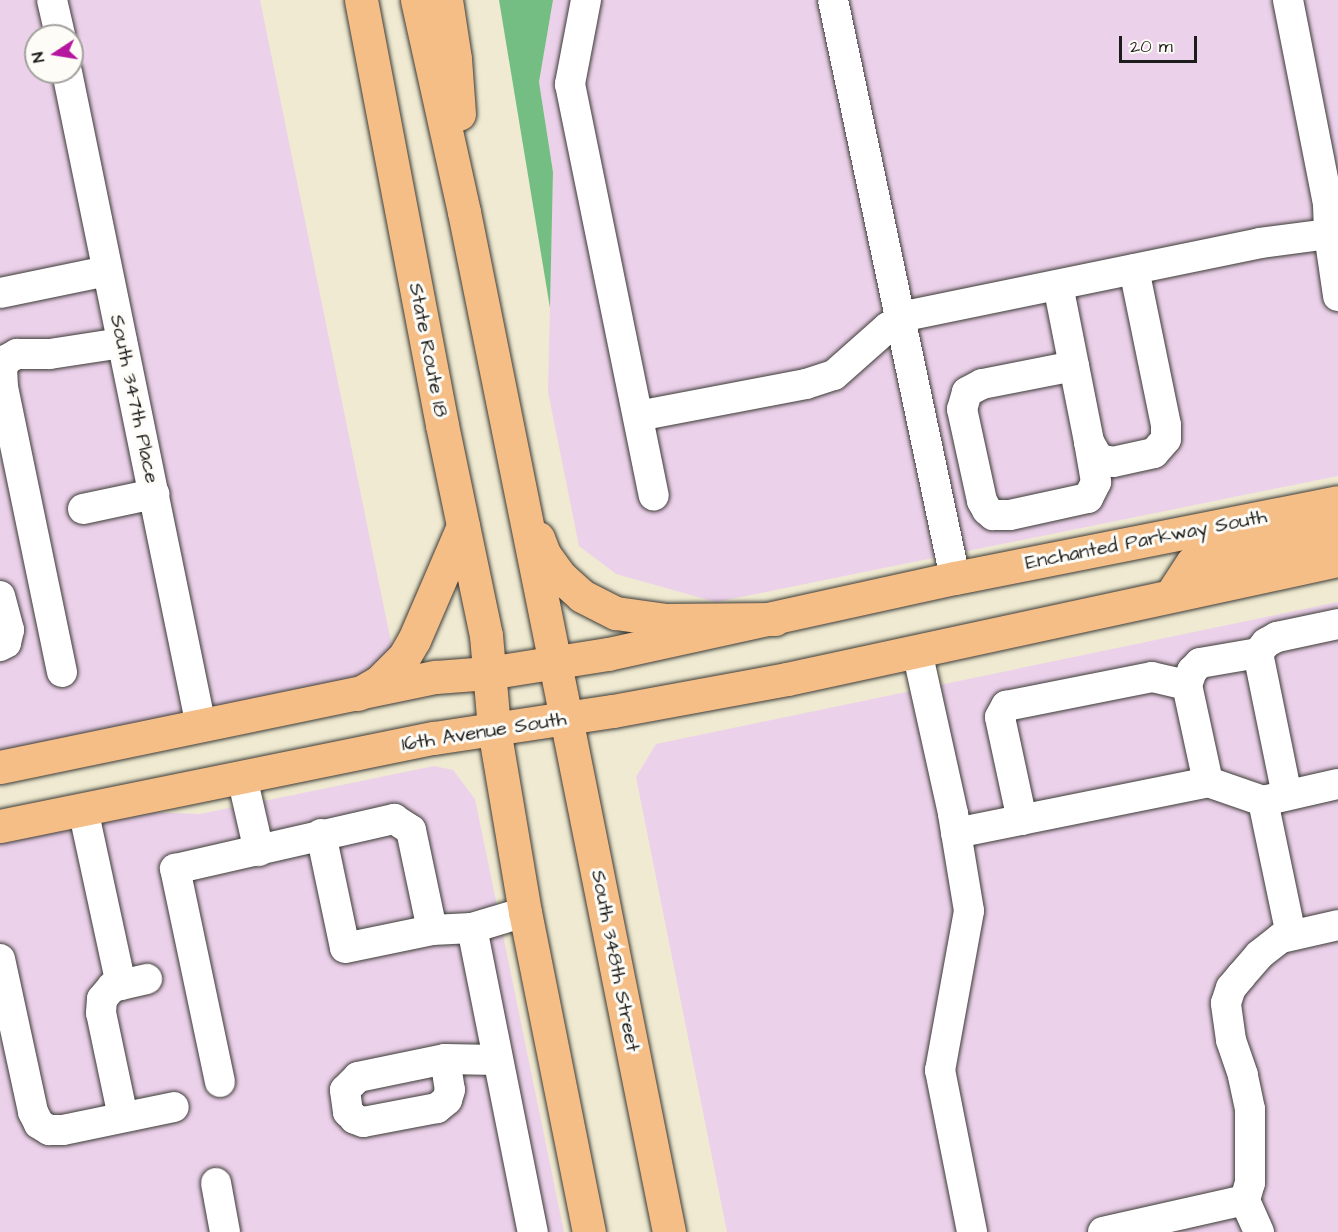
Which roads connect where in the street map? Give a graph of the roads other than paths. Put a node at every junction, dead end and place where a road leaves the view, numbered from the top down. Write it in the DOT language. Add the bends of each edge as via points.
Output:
graph roads {
  1 [pos="52,0"];
  2 [pos="361,0"];
  3 [pos="417,0"];
  4 [pos="446,0"];
  5 [pos="586,0"];
  6 [pos="833,0"];
  7 [pos="1288,0"];
  8 [pos="57,24"];
  9 [pos="69,84"];
  10 [pos="464,212"];
  11 [pos="1335,238"];
  12 [pos="1134,269"];
  13 [pos="107,271"];
  14 [pos="1058,285"];
  15 [pos="0,293"];
  16 [pos="1338,296"];
  17 [pos="901,318"];
  18 [pos="122,343"];
  19 [pos="1074,366"];
  20 [pos="638,416"];
  21 [pos="1089,442"];
  22 [pos="154,494"];
  23 [pos="520,496"];
  24 [pos="654,496"];
  25 [pos="1338,502"];
  26 [pos="82,509"];
  27 [pos="463,526"];
  28 [pos="1338,528"];
  29 [pos="1338,560"];
  30 [pos="954,578"];
  31 [pos="1171,595"];
  32 [pos="1,613"];
  33 [pos="775,619"];
  34 [pos="1338,624"];
  35 [pos="0,646"];
  36 [pos="916,651"];
  37 [pos="1258,653"];
  38 [pos="62,672"];
  39 [pos="1187,685"];
  40 [pos="560,691"];
  41 [pos="358,694"];
  42 [pos="491,700"];
  43 [pos="201,726"];
  44 [pos="0,766"];
  45 [pos="242,777"];
  46 [pos="1208,782"];
  47 [pos="1338,784"];
  48 [pos="1275,798"];
  49 [pos="83,809"];
  50 [pos="1022,820"];
  51 [pos="0,826"];
  52 [pos="956,833"];
  53 [pos="321,834"];
  54 [pos="259,851"];
  55 [pos="525,912"];
  56 [pos="1338,925"];
  57 [pos="472,928"];
  58 [pos="432,930"];
  59 [pos="1290,936"];
  60 [pos="0,959"];
  61 [pos="445,1059"];
  62 [pos="497,1060"];
  63 [pos="220,1082"];
  64 [pos="174,1107"];
  65 [pos="123,1117"];
  66 [pos="216,1184"];
  67 [pos="1245,1200"];
  68 [pos="525,1231"];
  69 [pos="225,1232"];
  70 [pos="589,1232"];
  71 [pos="669,1232"];
  72 [pos="972,1232"];
  73 [pos="1103,1232"];
  74 [pos="1259,1232"];
  1 -- 8 [label="street"];
  2 -- 27 [label="main road, State Route 18"];
  3 -- 10 [label="main road"];
  4 -- 10 [label="main road" via="455,59"];
  5 -- 20 [label="street" via="570,84"];
  6 -- 17 [label="street"];
  7 -- 11 [label="street"];
  9 -- 13 [label="street, South 347th Place"];
  10 -- 23 [label="main road"];
  11 -- 12 [label="street" via="1260,243"];
  11 -- 16 [label="street"];
  12 -- 14 [label="street"];
  12 -- 21 [label="street" via="1166,439 1154,453 1113,462 1099,459"];
  13 -- 15 [label="street"];
  13 -- 18 [label="street, South 347th Place"];
  14 -- 17 [label="street"];
  14 -- 19 [label="street"];
  17 -- 20 [label="street" via="834,375 806,384"];
  17 -- 30 [label="street"];
  18 -- 22 [label="street, South 347th Place"];
  18 -- 38 [label="street" via="14,355 4,362 2,373"];
  19 -- 21 [label="street"];
  19 -- 21 [label="street" via="982,384 967,392 962,409 987,510 993,515 1010,516 1088,498 1096,482"];
  20 -- 24 [label="street"];
  22 -- 26 [label="street"];
  22 -- 43 [label="street, South 347th Place"];
  23 -- 33 [label="main road" via="544,554 561,577 601,607 639,618 665,620"];
  23 -- 40 [label="main road"];
  25 -- 30 [label="main road, Enchanted Parkway South"];
  27 -- 41 [label="main road" via="404,657 380,682"];
  27 -- 42 [label="main road, State Route 18" via="486,635"];
  28 -- 31 [label="main road" via="1192,563"];
  29 -- 31 [label="main road"];
  30 -- 33 [label="main road, 16th Avenue South"];
  31 -- 36 [label="main road, 16th Avenue South"];
  32 -- 35 [label="street" via="9,630 6,643"];
  33 -- 40 [label="main road, 16th Avenue South"];
  34 -- 37 [label="street" via="1276,637"];
  36 -- 40 [label="main road, 16th Avenue South" via="787,679"];
  36 -- 52 [label="street"];
  37 -- 39 [label="street" via="1200,663"];
  37 -- 48 [label="street"];
  39 -- 46 [label="street"];
  39 -- 50 [label="street" via="1152,677 1006,706 1000,717"];
  40 -- 42 [label="main road, 16th Avenue South"];
  40 -- 42 [label="main road, 16th Avenue South"];
  40 -- 71 [label="main road, South 348th Street"];
  41 -- 42 [label="main road, 16th Avenue South" via="436,677"];
  41 -- 43 [label="main road, 16th Avenue South"];
  42 -- 45 [label="main road, 16th Avenue South"];
  42 -- 55 [label="main road"];
  43 -- 44 [label="main road, 16th Avenue South"];
  45 -- 49 [label="main road, 16th Avenue South"];
  45 -- 54 [label="street"];
  46 -- 48 [label="street"];
  46 -- 50 [label="street"];
  47 -- 48 [label="street"];
  48 -- 59 [label="street"];
  49 -- 51 [label="main road, 16th Avenue South"];
  49 -- 65 [label="street" via="134,982 105,992 100,1007"];
  50 -- 52 [label="street"];
  52 -- 72 [label="street" via="969,911 940,1070"];
  53 -- 54 [label="street"];
  53 -- 58 [label="street" via="394,819 411,830"];
  53 -- 58 [label="street" via="345,948"];
  54 -- 63 [label="street" via="176,869"];
  55 -- 57 [label="street"];
  55 -- 70 [label="main road"];
  56 -- 59 [label="street"];
  57 -- 58 [label="street"];
  57 -- 62 [label="street"];
  59 -- 67 [label="street" via="1259,955 1231,988 1226,1003 1231,1040 1250,1109 1250,1183"];
  60 -- 65 [label="street" via="33,1112 39,1124 53,1130"];
  61 -- 62 [label="street"];
  62 -- 68 [label="street"];
  64 -- 65 [label="street"];
  66 -- 69 [label="street"];
  67 -- 73 [label="street"];
  67 -- 74 [label="street"];
}
